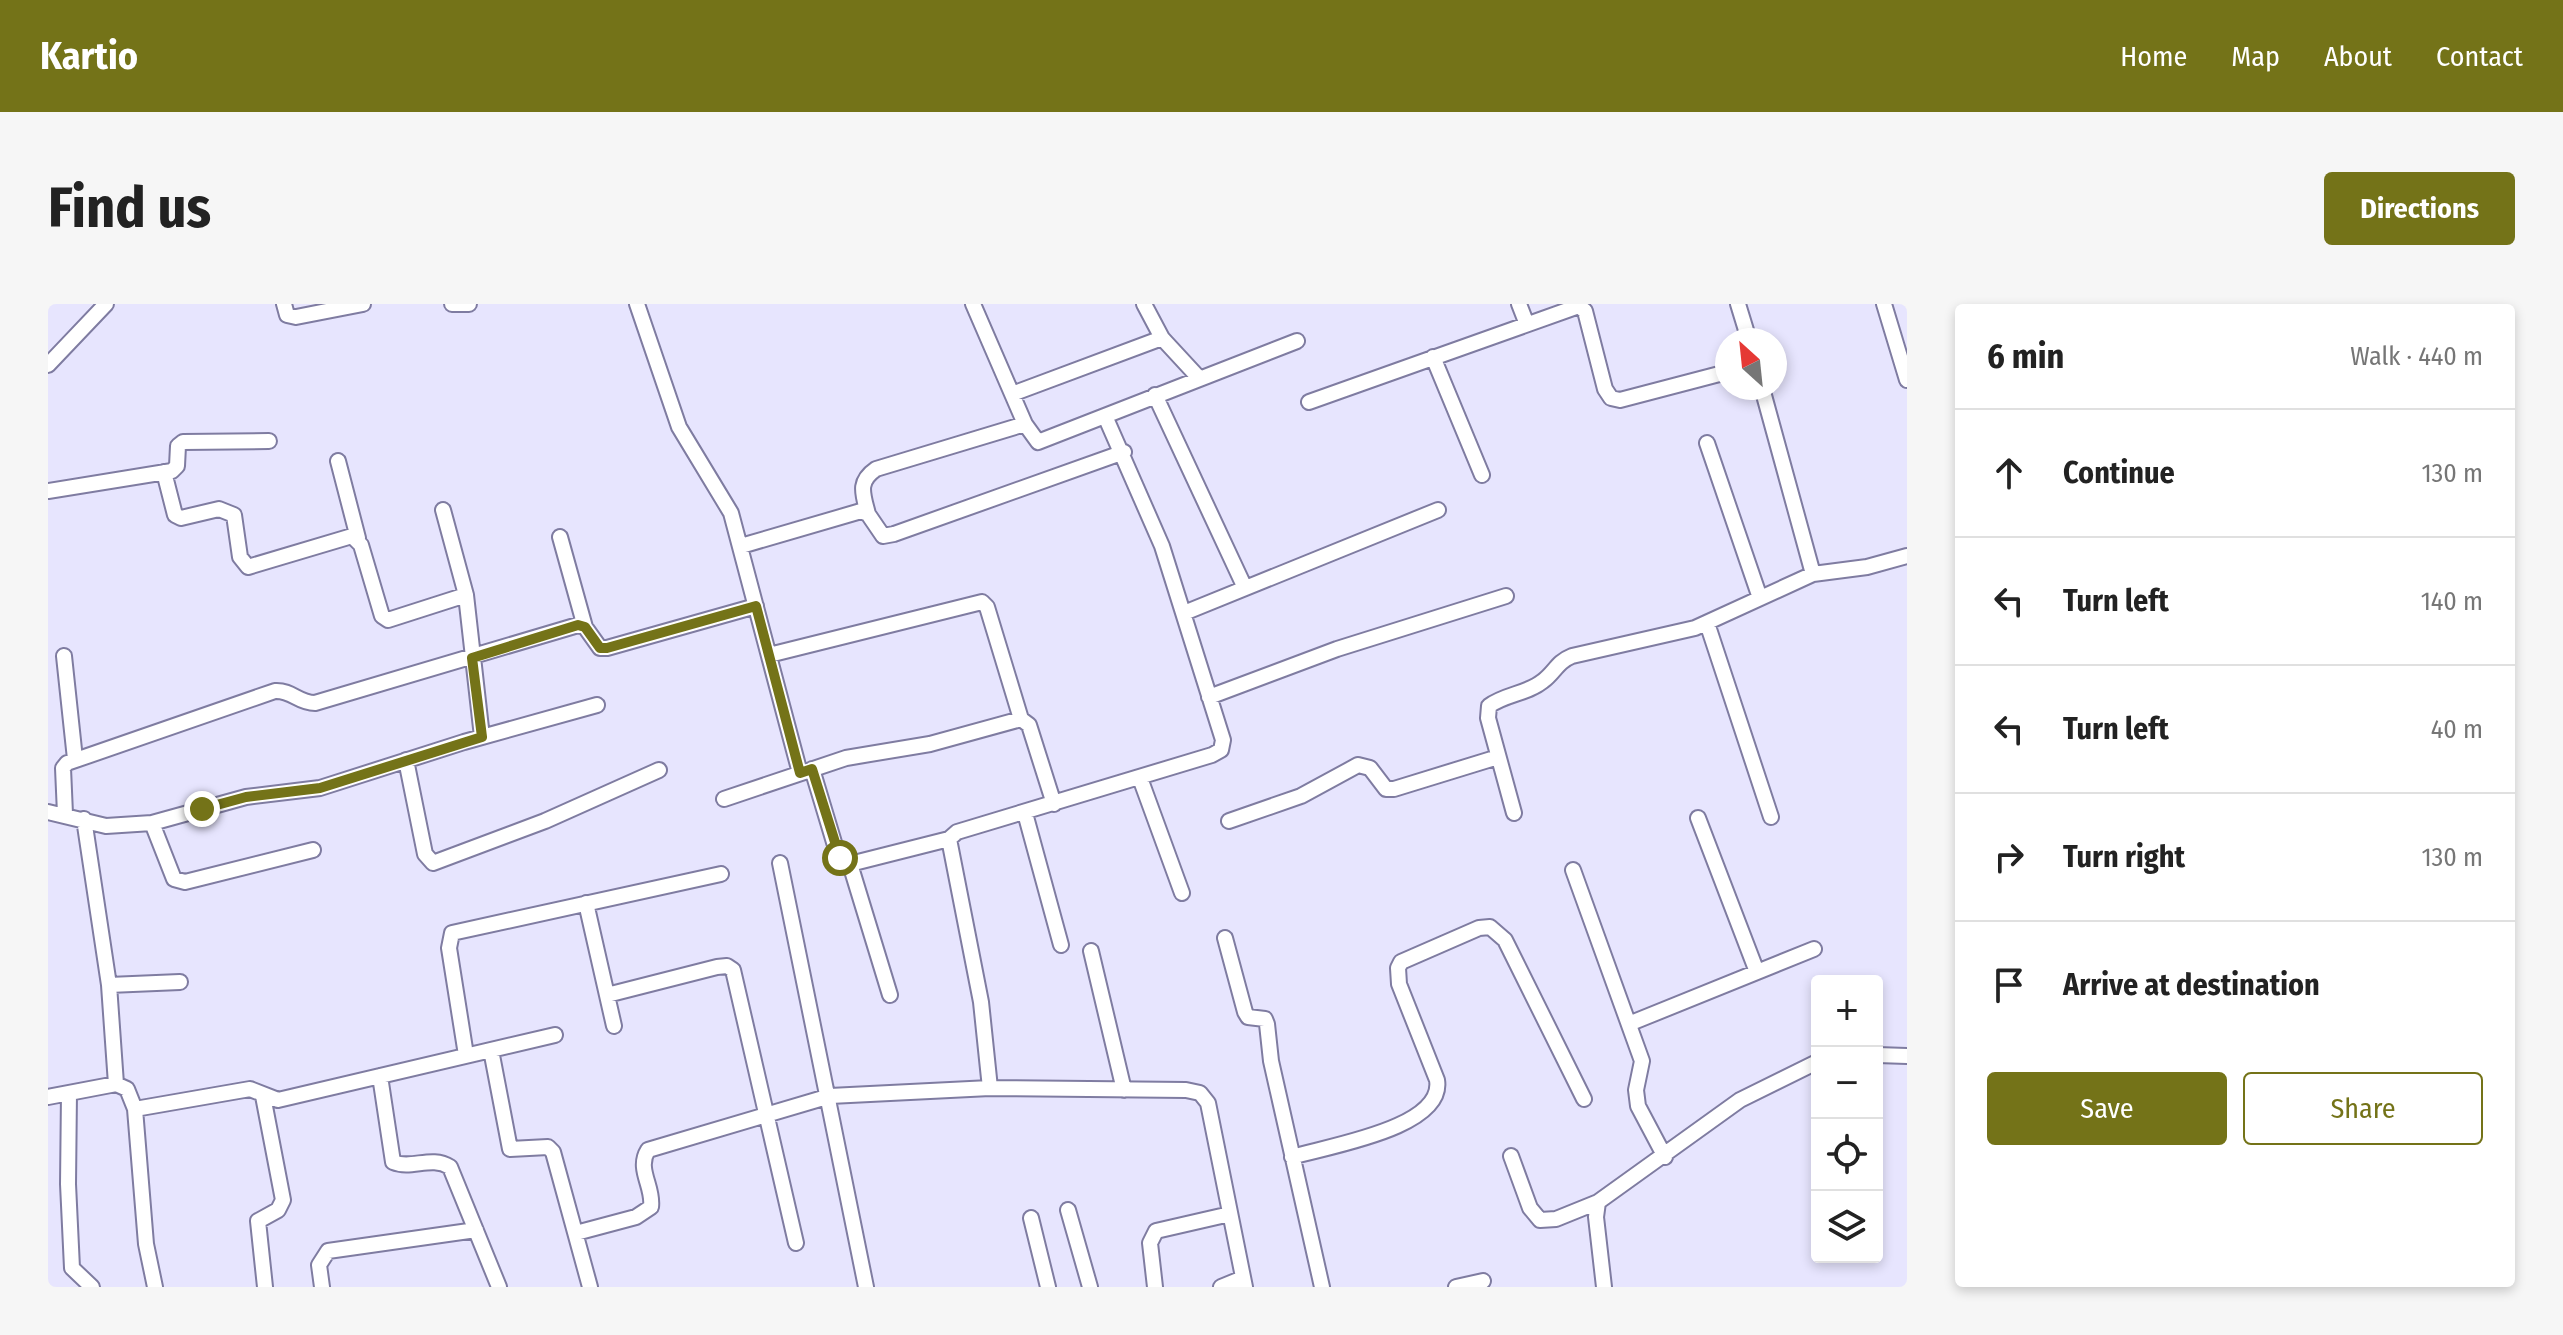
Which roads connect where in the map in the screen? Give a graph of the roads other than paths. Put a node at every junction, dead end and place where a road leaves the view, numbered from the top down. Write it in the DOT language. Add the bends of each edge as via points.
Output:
graph roads {
  1 [pos="106,304"];
  2 [pos="284,304"];
  3 [pos="363,304"];
  4 [pos="452,304"];
  5 [pos="469,304"];
  6 [pos="637,304"];
  7 [pos="973,304"];
  8 [pos="1144,304"];
  9 [pos="1519,304"];
  10 [pos="1738,304"];
  11 [pos="1884,304"];
  12 [pos="1582,305"];
  13 [pos="1526,322"];
  14 [pos="1745,328"];
  15 [pos="1162,338"];
  16 [pos="1297,341"];
  17 [pos="1433,357"];
  18 [pos="48,365"];
  19 [pos="1906,374"];
  20 [pos="1715,375"];
  21 [pos="1199,378"];
  22 [pos="1012,394"];
  23 [pos="1155,395"];
  24 [pos="1765,400"];
  25 [pos="1309,402"];
  26 [pos="1105,416"];
  27 [pos="1025,424"];
  28 [pos="269,441"];
  29 [pos="1707,443"];
  30 [pos="1124,452"];
  31 [pos="338,461"];
  32 [pos="164,472"];
  33 [pos="1482,475"];
  34 [pos="48,491"];
  35 [pos="443,510"];
  36 [pos="1438,510"];
  37 [pos="868,514"];
  38 [pos="560,537"];
  39 [pos="358,538"];
  40 [pos="741,546"];
  41 [pos="1907,556"];
  42 [pos="1813,574"];
  43 [pos="1245,588"];
  44 [pos="466,595"];
  45 [pos="1506,596"];
  46 [pos="1760,598"];
  47 [pos="756,606"];
  48 [pos="1184,613"];
  49 [pos="1707,623"];
  50 [pos="585,627"];
  51 [pos="769,655"];
  52 [pos="64,656"];
  53 [pos="472,658"];
  54 [pos="1209,697"];
  55 [pos="597,705"];
  56 [pos="1021,719"];
  57 [pos="482,737"];
  58 [pos="1498,757"];
  59 [pos="75,759"];
  60 [pos="406,760"];
  61 [pos="659,770"];
  62 [pos="806,771"];
  63 [pos="1140,778"];
  64 [pos="724,799"];
  65 [pos="1054,804"];
  66 [pos="48,812"];
  67 [pos="1025,813"];
  68 [pos="1514,813"];
  69 [pos="65,814"];
  70 [pos="1771,817"];
  71 [pos="1698,818"];
  72 [pos="84,819"];
  73 [pos="1229,821"];
  74 [pos="152,823"];
  75 [pos="949,839"];
  76 [pos="313,850"];
  77 [pos="780,863"];
  78 [pos="850,864"];
  79 [pos="1573,870"];
  80 [pos="721,874"];
  81 [pos="1182,893"];
  82 [pos="586,903"];
  83 [pos="1225,938"];
  84 [pos="1061,945"];
  85 [pos="1814,949"];
  86 [pos="1091,951"];
  87 [pos="1757,972"];
  88 [pos="180,982"];
  89 [pos="109,985"];
  90 [pos="607,995"];
  91 [pos="890,995"];
  92 [pos="1631,1023"];
  93 [pos="614,1026"];
  94 [pos="555,1035"];
  95 [pos="491,1050"];
  96 [pos="466,1055"];
  97 [pos="1883,1055"];
  98 [pos="1907,1056"];
  99 [pos="1811,1065"];
  100 [pos="380,1076"];
  101 [pos="116,1084"];
  102 [pos="990,1088"];
  103 [pos="1124,1090"];
  104 [pos="69,1093"];
  105 [pos="263,1096"];
  106 [pos="830,1096"];
  107 [pos="48,1097"];
  108 [pos="1584,1099"];
  109 [pos="135,1109"];
  110 [pos="768,1114"];
  111 [pos="1511,1156"];
  112 [pos="1292,1157"];
  113 [pos="1665,1157"];
  114 [pos="1598,1202"];
  115 [pos="1068,1210"];
  116 [pos="1230,1214"];
  117 [pos="1031,1218"];
  118 [pos="476,1230"];
  119 [pos="576,1233"];
  120 [pos="796,1243"];
  121 [pos="1483,1281"];
  122 [pos="1244,1282"];
  123 [pos="92,1287"];
  124 [pos="155,1287"];
  125 [pos="265,1287"];
  126 [pos="322,1287"];
  127 [pos="499,1287"];
  128 [pos="590,1287"];
  129 [pos="866,1287"];
  130 [pos="1048,1287"];
  131 [pos="1090,1287"];
  132 [pos="1141,1287"];
  133 [pos="1155,1287"];
  134 [pos="1221,1287"];
  135 [pos="1322,1287"];
  136 [pos="1456,1287"];
  137 [pos="1604,1287"];
  1 -- 18 [label="street"];
  2 -- 3 [label="street" via="287,315 296,317"];
  4 -- 5 [label="street"];
  6 -- 40 [label="street" via="679,427 724,497"];
  7 -- 22 [label="street"];
  8 -- 15 [label="street"];
  9 -- 13 [label="street"];
  10 -- 14 [label="street"];
  11 -- 19 [label="street"];
  12 -- 13 [label="street"];
  12 -- 20 [label="street" via="1611,398"];
  13 -- 17 [label="street"];
  15 -- 21 [label="street"];
  15 -- 22 [label="street"];
  16 -- 21 [label="street"];
  17 -- 25 [label="street"];
  17 -- 33 [label="street"];
  21 -- 23 [label="street"];
  22 -- 27 [label="street"];
  23 -- 26 [label="street"];
  23 -- 43 [label="street"];
  24 -- 42 [label="street"];
  26 -- 27 [label="street" via="1038,442"];
  26 -- 30 [label="street"];
  27 -- 37 [label="street" via="876,469 861,486"];
  28 -- 32 [label="street" via="183,442 176,451 177,466"];
  29 -- 46 [label="street"];
  30 -- 37 [label="street" via="894,534 883,536"];
  30 -- 48 [label="street"];
  31 -- 39 [label="street"];
  32 -- 34 [label="street"];
  32 -- 39 [label="street" via="175,515 190,517 219,509 234,515 240,557 248,567 334,540"];
  35 -- 44 [label="street"];
  36 -- 43 [label="street"];
  37 -- 40 [label="street" via="851,512"];
  38 -- 50 [label="street"];
  39 -- 44 [label="street" via="382,616 388,620"];
  40 -- 47 [label="street"];
  41 -- 42 [label="street"];
  42 -- 46 [label="street"];
  43 -- 48 [label="street"];
  44 -- 53 [label="street"];
  45 -- 54 [label="street" via="1337,649"];
  46 -- 49 [label="street"];
  47 -- 50 [label="street" via="607,648 600,648"];
  47 -- 51 [label="street"];
  48 -- 54 [label="street"];
  49 -- 58 [label="street" via="1561,660 1542,683 1498,700 1489,706 1488,718"];
  49 -- 70 [label="street"];
  50 -- 53 [label="street" via="569,627"];
  51 -- 56 [label="street" via="982,602"];
  51 -- 62 [label="street"];
  52 -- 59 [label="street"];
  53 -- 57 [label="street"];
  53 -- 59 [label="street" via="315,703 275,691"];
  54 -- 63 [label="street" via="1223,740 1221,750"];
  55 -- 57 [label="street"];
  56 -- 62 [label="street"];
  56 -- 65 [label="street" via="1029,725"];
  57 -- 60 [label="street"];
  58 -- 68 [label="street"];
  58 -- 73 [label="street" via="1394,789 1386,789 1370,768 1358,765 1301,796"];
  59 -- 69 [label="street" via="63,768"];
  60 -- 61 [label="street" via="425,854 433,863"];
  60 -- 74 [label="street" via="320,788 246,797"];
  62 -- 64 [label="street"];
  62 -- 78 [label="street" via="840,858"];
  63 -- 65 [label="street"];
  63 -- 81 [label="street"];
  65 -- 67 [label="street"];
  66 -- 69 [label="street"];
  67 -- 75 [label="street" via="957,832"];
  67 -- 84 [label="street"];
  69 -- 72 [label="street"];
  71 -- 87 [label="street"];
  72 -- 74 [label="street" via="106,826"];
  72 -- 89 [label="street"];
  74 -- 76 [label="street" via="174,879 185,882"];
  75 -- 78 [label="street"];
  75 -- 102 [label="street" via="981,1002"];
  77 -- 106 [label="street"];
  78 -- 91 [label="street"];
  79 -- 92 [label="street"];
  80 -- 82 [label="street"];
  82 -- 90 [label="street"];
  82 -- 96 [label="street" via="452,933 449,948"];
  83 -- 112 [label="street" via="1245,1012 1267,1024"];
  85 -- 87 [label="street"];
  86 -- 103 [label="street"];
  87 -- 92 [label="street"];
  88 -- 89 [label="street"];
  89 -- 101 [label="street"];
  90 -- 93 [label="street"];
  90 -- 110 [label="street" via="717,967 733,970"];
  92 -- 113 [label="street" via="1642,1061 1638,1106"];
  94 -- 95 [label="street"];
  95 -- 96 [label="street"];
  95 -- 119 [label="street" via="510,1149 540,1146 553,1152"];
  96 -- 100 [label="street"];
  97 -- 98 [label="street"];
  99 -- 113 [label="street" via="1740,1100"];
  100 -- 105 [label="street" via="289,1099"];
  100 -- 118 [label="street" via="393,1162 433,1161 450,1167"];
  101 -- 104 [label="street"];
  101 -- 109 [label="street" via="127,1089"];
  102 -- 103 [label="street"];
  102 -- 106 [label="street"];
  103 -- 116 [label="street" via="1200,1093 1208,1103"];
  104 -- 107 [label="street"];
  104 -- 123 [label="street" via="72,1268"];
  105 -- 109 [label="street" via="250,1089"];
  105 -- 125 [label="street" via="283,1200 278,1210 258,1221"];
  106 -- 110 [label="street"];
  106 -- 129 [label="street"];
  108 -- 112 [label="street" via="1505,940 1490,927 1479,928 1401,962 1398,968 1399,984 1437,1080 1435,1102 1404,1124"];
  109 -- 124 [label="street" via="146,1244"];
  110 -- 119 [label="street" via="648,1150 643,1168 651,1207 636,1217"];
  110 -- 120 [label="street"];
  111 -- 114 [label="street" via="1530,1208 1540,1220"];
  112 -- 135 [label="street"];
  113 -- 114 [label="street"];
  114 -- 137 [label="street"];
  115 -- 131 [label="street"];
  116 -- 122 [label="street"];
  116 -- 133 [label="street" via="1156,1231 1150,1243"];
  117 -- 130 [label="street"];
  118 -- 126 [label="street" via="328,1251 319,1265"];
  118 -- 127 [label="street"];
  119 -- 128 [label="street"];
  121 -- 136 [label="street"];
  122 -- 134 [label="street"];
  132 -- 133 [label="street"];
}
